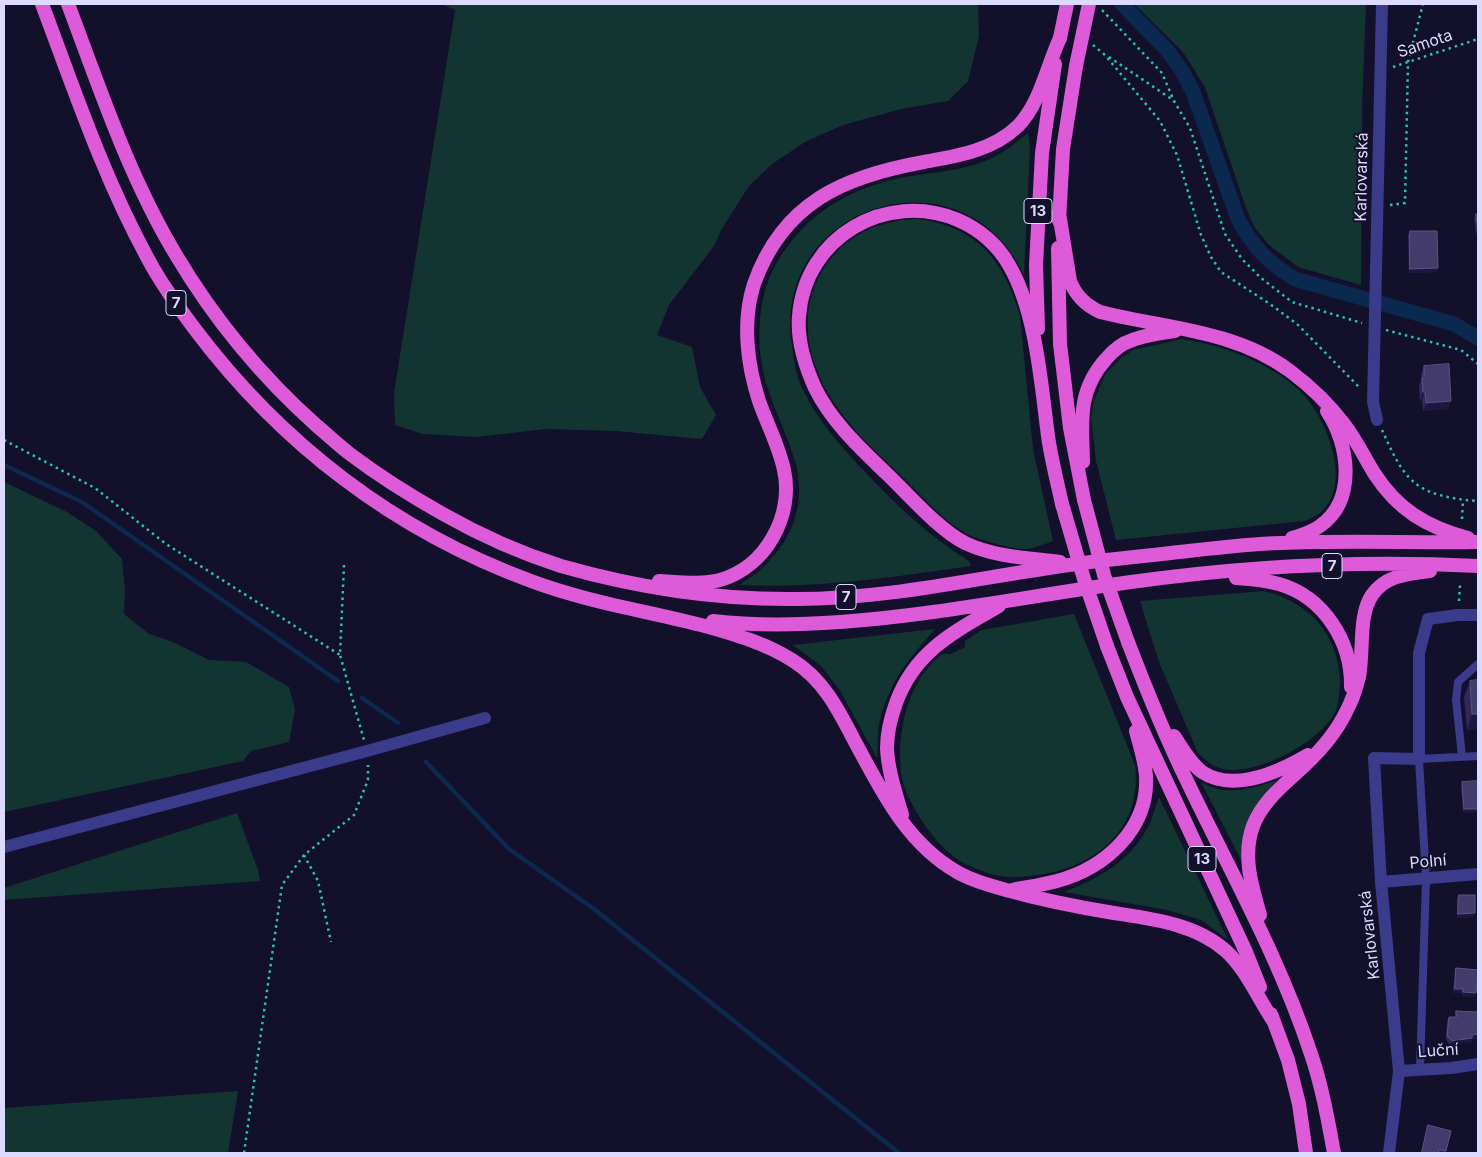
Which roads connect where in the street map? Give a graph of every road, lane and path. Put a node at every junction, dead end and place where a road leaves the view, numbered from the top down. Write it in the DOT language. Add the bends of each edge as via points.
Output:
graph roads {
  1 [pos="42,4"];
  2 [pos="68,4"];
  3 [pos="1067,4"];
  4 [pos="1382,4"];
  5 [pos="1423,4"];
  6 [pos="1095,7"];
  7 [pos="1478,38"];
  8 [pos="1091,42"];
  9 [pos="1057,46"];
  10 [pos="1105,55"];
  11 [pos="1408,62"];
  12 [pos="1380,72"];
  13 [pos="1174,101"];
  14 [pos="1378,207"];
  15 [pos="1059,214"];
  16 [pos="1376,327"];
  17 [pos="1182,330"];
  18 [pos="1478,364"];
  19 [pos="1040,372"];
  20 [pos="1307,384"];
  21 [pos="1373,402"];
  22 [pos="1377,420"];
  23 [pos="4,440"];
  24 [pos="1084,500"];
  25 [pos="1463,500"];
  26 [pos="1478,500"];
  27 [pos="1462,519"];
  28 [pos="1478,541"];
  29 [pos="1278,543"];
  30 [pos="344,564"];
  31 [pos="1076,564"];
  32 [pos="1463,566"];
  33 [pos="1478,566"];
  34 [pos="1201,574"];
  35 [pos="616,580"];
  36 [pos="1460,585"];
  37 [pos="1009,601"];
  38 [pos="1458,615"];
  39 [pos="666,616"];
  40 [pos="1478,616"];
  41 [pos="340,655"];
  42 [pos="1478,664"];
  43 [pos="1127,697"];
  44 [pos="1152,704"];
  45 [pos="1346,714"];
  46 [pos="485,718"];
  47 [pos="1334,734"];
  48 [pos="367,751"];
  49 [pos="1478,756"];
  50 [pos="1462,757"];
  51 [pos="1419,759"];
  52 [pos="904,826"];
  53 [pos="4,847"];
  54 [pos="304,855"];
  55 [pos="1478,874"];
  56 [pos="1426,879"];
  57 [pos="1381,882"];
  58 [pos="1009,890"];
  59 [pos="331,942"];
  60 [pos="1269,947"];
  61 [pos="1274,1022"];
  62 [pos="1478,1064"];
  63 [pos="1420,1068"];
  64 [pos="1400,1071"];
  65 [pos="244,1153"];
  66 [pos="1306,1153"];
  67 [pos="1334,1153"];
  68 [pos="1389,1153"];
  1 -- 39 [label="highway, 7" via="94,142 149,261 212,352 282,428 373,501 457,550 554,590"];
  2 -- 35 [label="highway, 7" via="143,195 199,293 267,378 346,451 427,505 511,548 558,565"];
  3 -- 9 [label="highway, 13, bridge"];
  4 -- 12 [label="street, Karlovarská"];
  5 -- 11 [label="path"];
  6 -- 13 [label="path" via="1162,73"];
  6 -- 15 [label="highway, 13, bridge" via="1076,66 1063,149"];
  7 -- 11 [label="path, Samota"];
  8 -- 10 [label="path"];
  9 -- 19 [label="highway, 13" via="1039,191 1036,265"];
  9 -- 35 [label="highway" via="1032,107 1019,125 1004,137 960,156 881,170 828,192 791,223 768,255 754,285 747,342 759,400 786,477 784,512 768,545 746,567 720,580"];
  10 -- 13 [label="path"];
  10 -- 21 [label="path" via="1160,121 1177,155 1201,236 1221,272 1297,324"];
  11 -- 12 [label="path, Samota"];
  11 -- 14 [label="path" via="1405,203"];
  12 -- 14 [label="street, Karlovarská"];
  13 -- 16 [label="path" via="1190,128 1225,234 1242,259 1292,302"];
  14 -- 16 [label="street, Karlovarská"];
  15 -- 17 [label="highway" via="1070,281 1085,304 1100,312"];
  15 -- 24 [label="highway, 13" via="1060,344 1070,428"];
  16 -- 18 [label="path" via="1461,350"];
  16 -- 21 [label="street, Karlovarská"];
  17 -- 20 [label="highway" via="1206,333 1248,347 1272,358"];
  17 -- 24 [label="highway" via="1129,341 1113,351 1090,382 1084,397 1082,417"];
  19 -- 31 [label="highway" via="1028,314 1010,266 990,241 964,223 919,210 872,218 832,244 812,270 799,316 806,364 816,389 836,420 866,454 946,531 965,543 987,551"];
  19 -- 43 [label="highway, 13, bridge" via="1048,439 1062,504 1084,579"];
  20 -- 28 [label="highway" via="1344,424 1374,472 1408,512 1436,528"];
  20 -- 29 [label="highway" via="1329,414 1342,449 1345,491 1339,506 1321,526"];
  21 -- 22 [label="street, Karlovarská"];
  22 -- 25 [label="path" via="1396,460 1415,484 1436,494"];
  23 -- 41 [label="path" via="95,488 166,544"];
  24 -- 44 [label="highway, 13, bridge" via="1104,575"];
  25 -- 26 [label="path"];
  25 -- 27 [label="path"];
  28 -- 29 [label="highway, 7"];
  29 -- 31 [label="highway, 7"];
  30 -- 41 [label="path"];
  31 -- 35 [label="highway, 7" via="946,586 801,600 734,598 670,591"];
  32 -- 33 [label="highway, 7"];
  32 -- 34 [label="highway, 7" via="1386,564"];
  32 -- 45 [label="highway" via="1397,576 1373,594 1365,611 1359,676"];
  34 -- 37 [label="highway, 7"];
  34 -- 45 [label="highway" via="1280,584 1319,607 1337,630 1348,657 1351,686"];
  36 -- 38 [label="path"];
  37 -- 39 [label="highway, 7" via="876,620 806,624 737,624"];
  37 -- 52 [label="highway" via="932,648 902,686 890,719 887,748"];
  38 -- 40 [label="street"];
  38 -- 51 [label="street" via="1428,619 1419,653"];
  39 -- 52 [label="highway" via="755,641 812,674 830,696 884,796"];
  41 -- 48 [label="path"];
  42 -- 50 [label="lane" via="1458,682 1456,700"];
  43 -- 58 [label="highway" via="1146,776 1143,802 1134,826 1113,852 1092,868 1058,881"];
  43 -- 61 [label="highway, 13" via="1246,952"];
  44 -- 47 [label="highway" via="1196,766 1221,780 1245,780 1280,769 1311,753"];
  44 -- 60 [label="highway, 13"];
  45 -- 47 [label="highway"];
  46 -- 48 [label="street"];
  47 -- 60 [label="highway" via="1271,798 1254,825 1248,847 1249,872"];
  48 -- 53 [label="street"];
  48 -- 54 [label="path" via="368,780 354,815"];
  49 -- 50 [label="lane"];
  50 -- 51 [label="lane"];
  51 -- 56 [label="lane"];
  51 -- 57 [label="street, Karlovarská" via="1374,758"];
  52 -- 58 [label="highway" via="946,866 975,881"];
  54 -- 59 [label="path" via="318,881"];
  54 -- 65 [label="path" via="282,886"];
  55 -- 56 [label="street, Polní"];
  56 -- 57 [label="street, Polní"];
  56 -- 63 [label="lane"];
  57 -- 64 [label="street, Karlovarská"];
  58 -- 61 [label="highway" via="1051,902 1158,920 1191,930 1228,953"];
  60 -- 67 [label="highway, 13" via="1311,1054"];
  61 -- 66 [label="highway, 13" via="1299,1104"];
  62 -- 63 [label="street, Luční"];
  63 -- 64 [label="street, Luční"];
  64 -- 68 [label="street, Karlovarská"];
}
